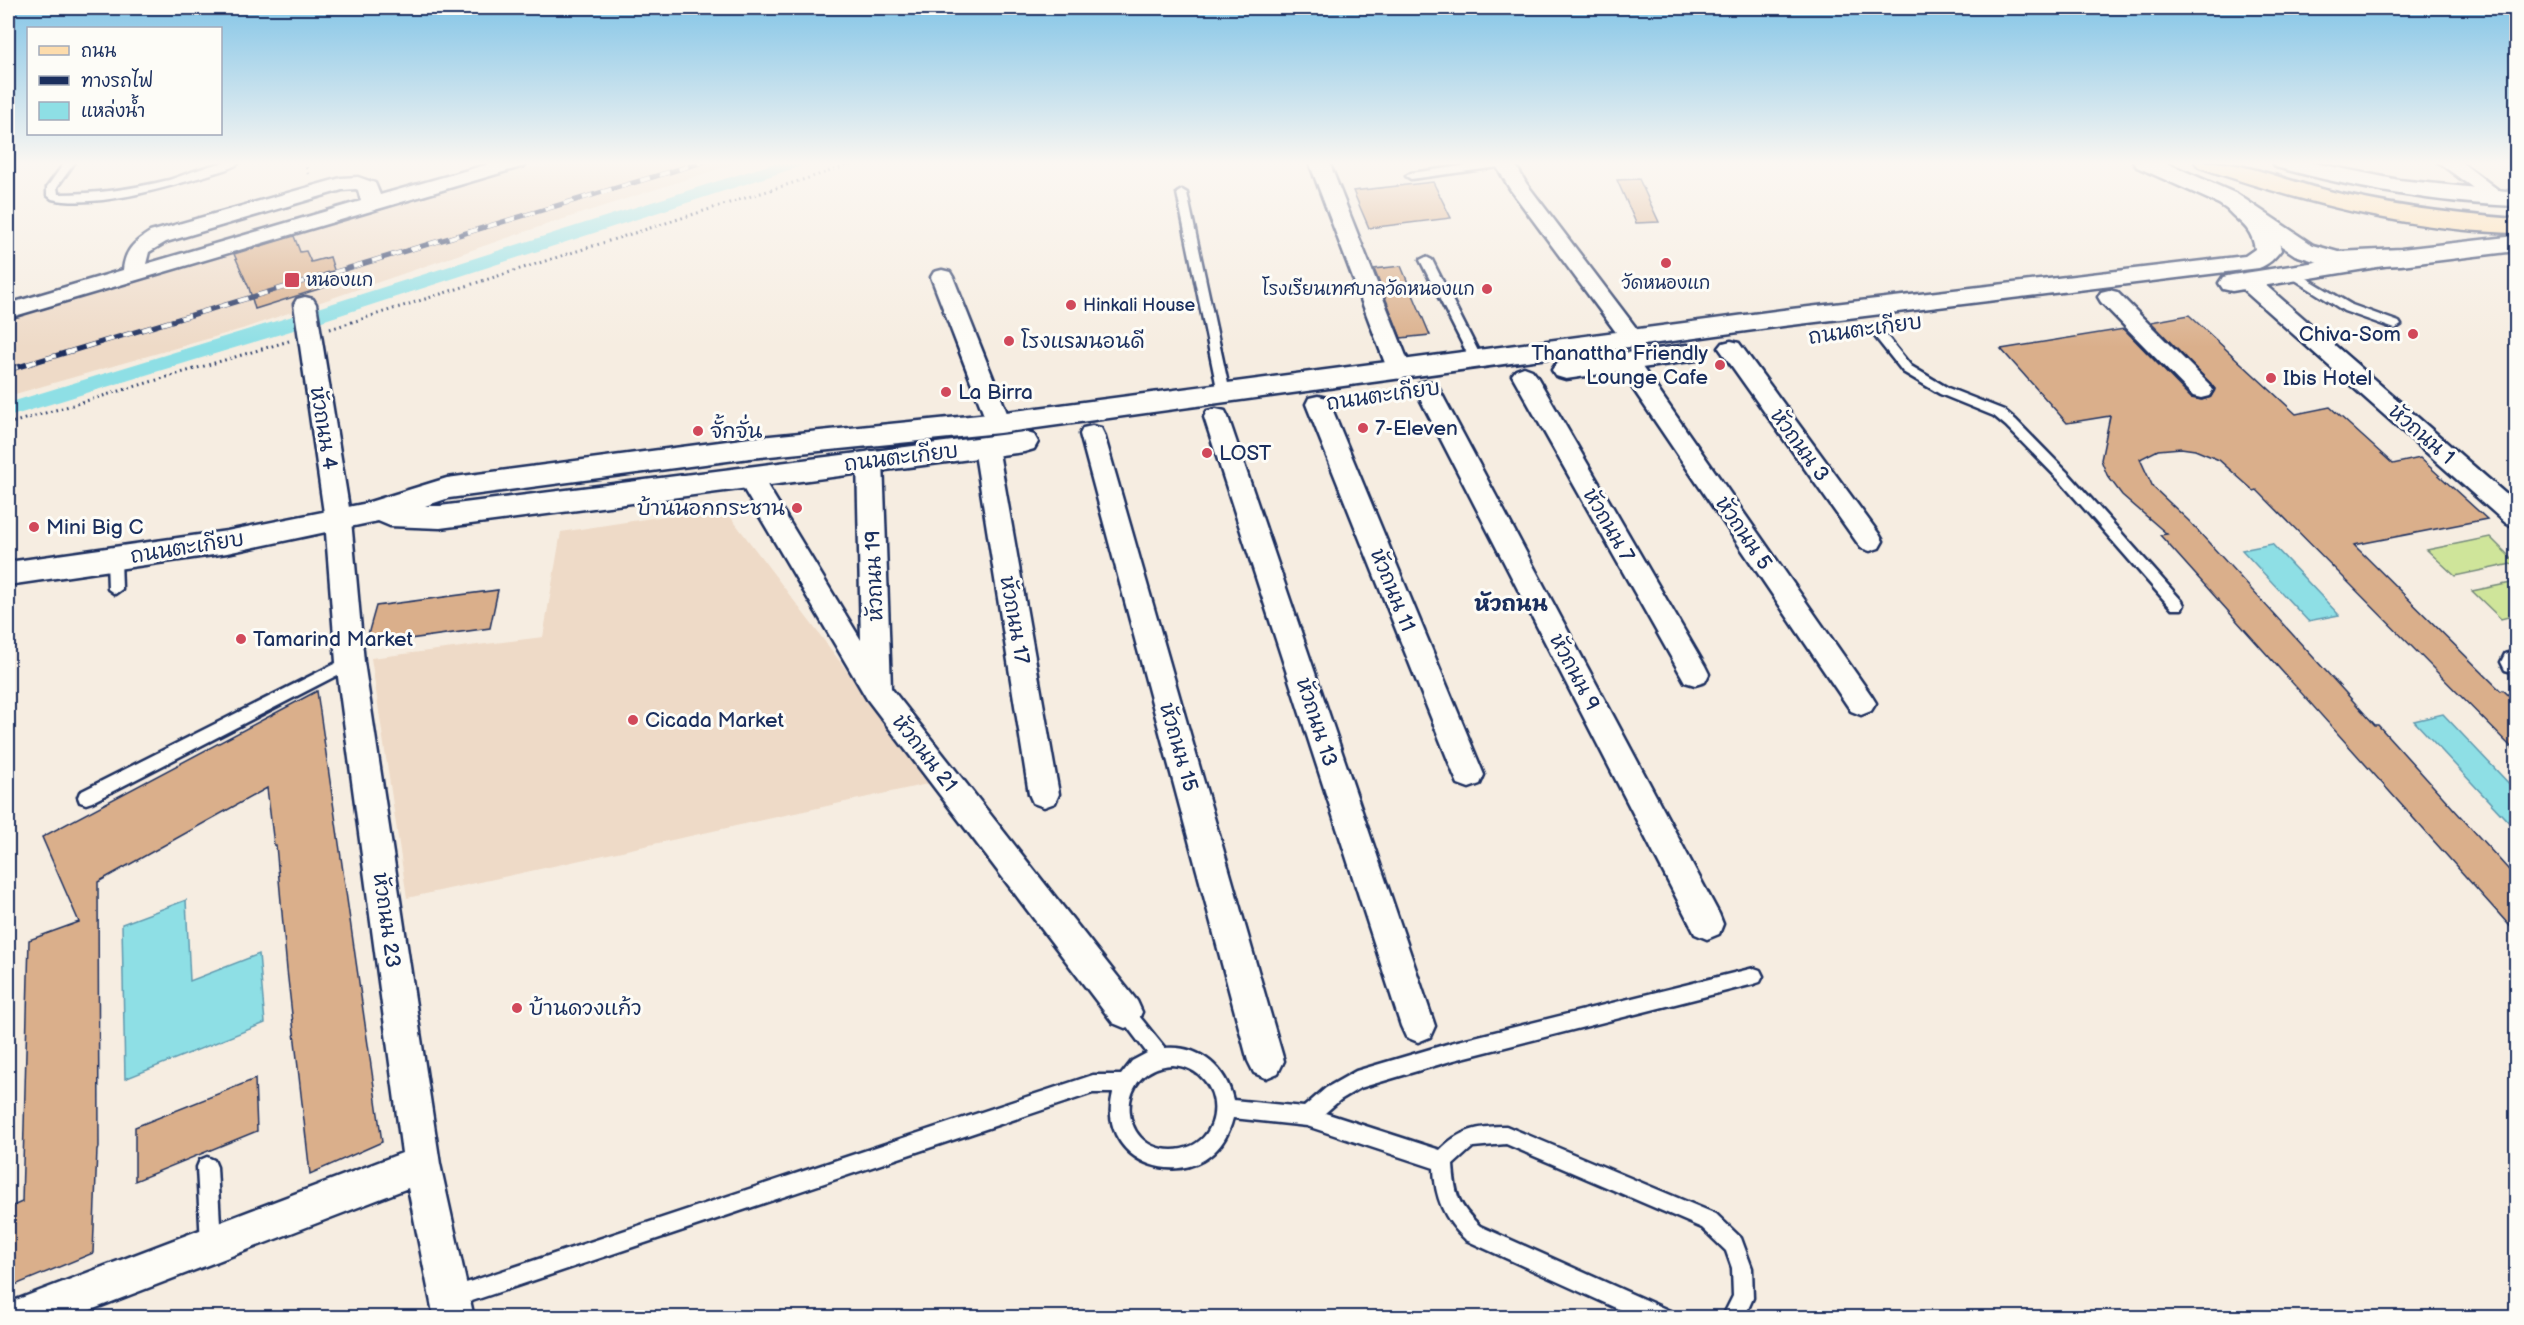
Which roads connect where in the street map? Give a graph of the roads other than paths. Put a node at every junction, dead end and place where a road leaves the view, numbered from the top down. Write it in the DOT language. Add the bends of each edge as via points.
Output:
graph roads {
  1 [pos="203,224"];
  2 [pos="306,224"];
  3 [pos="1188,224"];
  4 [pos="1343,224"];
  5 [pos="1541,224"];
  6 [pos="2259,224"];
  7 [pos="2267,224"];
  8 [pos="2479,224"];
  9 [pos="2517,226"];
  10 [pos="2517,244"];
  11 [pos="2400,257"];
  12 [pos="1426,260"];
  13 [pos="2293,274"];
  14 [pos="134,275"];
  15 [pos="942,277"];
  16 [pos="2247,281"];
  17 [pos="2109,297"];
  18 [pos="305,304"];
  19 [pos="8,311"];
  20 [pos="2395,325"];
  21 [pos="1874,328"];
  22 [pos="1731,348"];
  23 [pos="1621,351"];
  24 [pos="1476,359"];
  25 [pos="1400,371"];
  26 [pos="1524,375"];
  27 [pos="1427,389"];
  28 [pos="2201,390"];
  29 [pos="1318,404"];
  30 [pos="1220,405"];
  31 [pos="999,423"];
  32 [pos="1092,434"];
  33 [pos="916,443"];
  34 [pos="986,447"];
  35 [pos="870,460"];
  36 [pos="749,462"];
  37 [pos="351,517"];
  38 [pos="2517,517"];
  39 [pos="1870,541"];
  40 [pos="8,574"];
  41 [pos="2177,604"];
  42 [pos="350,662"];
  43 [pos="1695,674"];
  44 [pos="877,691"];
  45 [pos="1861,704"];
  46 [pos="1469,775"];
  47 [pos="1044,794"];
  48 [pos="86,797"];
  49 [pos="1707,924"];
  50 [pos="1754,976"];
  51 [pos="1125,1012"];
  52 [pos="1418,1026"];
  53 [pos="1161,1058"];
  54 [pos="1266,1061"];
  55 [pos="1126,1084"];
  56 [pos="1225,1108"];
  57 [pos="1307,1117"];
  58 [pos="1443,1161"];
  59 [pos="422,1164"];
  60 [pos="207,1167"];
  61 [pos="211,1244"];
  62 [pos="453,1308"];
  63 [pos="18,1317"];
  64 [pos="1662,1317"];
  65 [pos="1732,1317"];
  1 -- 14 [label="street" via="139,247 134,257"];
  2 -- 14 [label="street"];
  3 -- 30 [label="lane"];
  4 -- 25 [label="street"];
  5 -- 23 [label="street, หัวถนน 5"];
  6 -- 23 [label="street, ถนนตะเกียบ" via="2268,250 2250,263"];
  7 -- 11 [label="street" via="2288,241 2319,256 2337,260"];
  8 -- 9 [label="main road"];
  10 -- 11 [label="street"];
  11 -- 13 [label="street, ถนนตะเกียบ"];
  12 -- 24 [label="lane"];
  13 -- 16 [label="street, ถนนตะเกียบ"];
  13 -- 20 [label="lane" via="2348,308"];
  14 -- 19 [label="street"];
  15 -- 31 [label="street"];
  16 -- 17 [label="street, ถนนตะเกียบ"];
  16 -- 38 [label="street, หัวถนน 1"];
  17 -- 21 [label="street, ถนนตะเกียบ"];
  17 -- 28 [label="street"];
  18 -- 37 [label="street, หัวถนน 4"];
  21 -- 22 [label="street, ถนนตะเกียบ"];
  21 -- 41 [label="lane" via="1914,374 1999,413 2011,423"];
  22 -- 23 [label="street, ถนนตะเกียบ"];
  22 -- 39 [label="street, หัวถนน 3"];
  23 -- 24 [label="street, ถนนตะเกียบ"];
  23 -- 26 [label="street, ถนนตะเกียบ"];
  23 -- 45 [label="street, หัวถนน 5"];
  24 -- 25 [label="street, ถนนตะเกียบ"];
  25 -- 30 [label="street, ถนนตะเกียบ"];
  26 -- 27 [label="street, ถนนตะเกียบ"];
  26 -- 43 [label="street, หัวถนน 7"];
  27 -- 29 [label="street, ถนนตะเกียบ"];
  27 -- 49 [label="street, หัวถนน 9"];
  29 -- 30 [label="street, ถนนตะเกียบ"];
  29 -- 46 [label="street, หัวถนน 11"];
  30 -- 31 [label="street, ถนนตะเกียบ"];
  30 -- 32 [label="street, ถนนตะเกียบ"];
  30 -- 52 [label="street, หัวถนน 13"];
  31 -- 33 [label="street, ถนนตะเกียบ"];
  32 -- 34 [label="street, ถนนตะเกียบ"];
  32 -- 54 [label="street, หัวถนน 15"];
  33 -- 34 [label="street, ถนนตะเกียบ"];
  33 -- 35 [label="street, ถนนตะเกียบ"];
  33 -- 36 [label="street, ถนนตะเกียบ"];
  34 -- 47 [label="street, หัวถนน 17"];
  35 -- 36 [label="street, ถนนตะเกียบ"];
  35 -- 44 [label="street, หัวถนน 19"];
  36 -- 37 [label="street, ถนนตะเกียบ" via="440,517"];
  36 -- 44 [label="street, หัวถนน 21"];
  37 -- 40 [label="street, ถนนตะเกียบ" via="227,542 115,574"];
  37 -- 42 [label="street, หัวถนน 23"];
  42 -- 48 [label="lane"];
  42 -- 59 [label="street, หัวถนน 23"];
  44 -- 51 [label="street, หัวถนน 21"];
  50 -- 57 [label="lane" via="1455,1051 1356,1080"];
  51 -- 53 [label="lane"];
  53 -- 55 [label="lane" via="1147,1063"];
  53 -- 56 [label="lane" via="1177,1056 1206,1067 1217,1078"];
  55 -- 56 [label="lane" via="1119,1117 1124,1133 1149,1156 1166,1160 1200,1151 1222,1125"];
  55 -- 62 [label="lane" via="1093,1084"];
  56 -- 57 [label="lane"];
  57 -- 58 [label="lane"];
  58 -- 64 [label="lane" via="1444,1194 1455,1216 1473,1233"];
  58 -- 65 [label="lane" via="1459,1143 1478,1135 1506,1135 1709,1221 1734,1245 1742,1268 1743,1298"];
  59 -- 61 [label="street"];
  59 -- 62 [label="street, หัวถนน 23"];
  60 -- 61 [label="lane"];
  61 -- 63 [label="street"];
}
